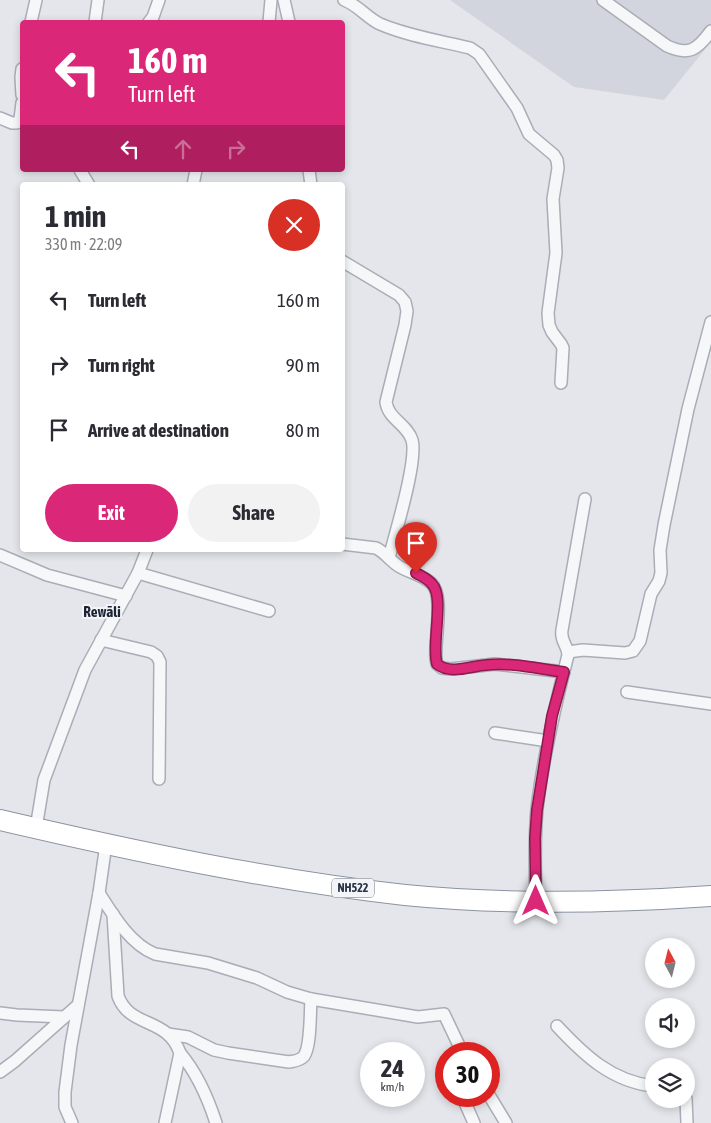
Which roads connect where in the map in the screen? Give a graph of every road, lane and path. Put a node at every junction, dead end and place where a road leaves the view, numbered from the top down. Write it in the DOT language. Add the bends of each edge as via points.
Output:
graph roads {
  1 [pos="36,0"];
  2 [pos="98,0"];
  3 [pos="159,0"];
  4 [pos="271,0"];
  5 [pos="284,0"];
  6 [pos="344,0"];
  7 [pos="603,0"];
  8 [pos="31,20"];
  9 [pos="95,20"];
  10 [pos="151,20"];
  11 [pos="269,20"];
  12 [pos="289,20"];
  13 [pos="711,31"];
  14 [pos="0,118"];
  15 [pos="20,119"];
  16 [pos="345,262"];
  17 [pos="711,324"];
  18 [pos="561,383"];
  19 [pos="585,499"];
  20 [pos="345,544"];
  21 [pos="146,552"];
  22 [pos="0,555"];
  23 [pos="389,558"];
  24 [pos="138,574"];
  25 [pos="126,596"];
  26 [pos="269,611"];
  27 [pos="101,640"];
  28 [pos="568,652"];
  29 [pos="564,672"];
  30 [pos="627,692"];
  31 [pos="711,704"];
  32 [pos="495,733"];
  33 [pos="548,742"];
  34 [pos="159,779"];
  35 [pos="0,820"];
  36 [pos="36,828"];
  37 [pos="106,844"];
  38 [pos="99,893"];
  39 [pos="711,896"];
  40 [pos="536,901"];
  41 [pos="113,914"];
  42 [pos="311,999"];
  43 [pos="78,1005"];
  44 [pos="0,1013"];
  45 [pos="64,1017"];
  46 [pos="557,1026"];
  47 [pos="168,1034"];
  48 [pos="455,1042"];
  49 [pos="180,1054"];
  50 [pos="0,1072"];
  51 [pos="645,1084"];
  52 [pos="467,1107"];
  53 [pos="496,1107"];
  54 [pos="686,1108"];
  55 [pos="72,1123"];
  56 [pos="165,1123"];
  57 [pos="216,1123"];
  58 [pos="474,1123"];
  59 [pos="506,1123"];
  60 [pos="687,1123"];
  1 -- 8 [label="street"];
  2 -- 9 [label="street"];
  3 -- 10 [label="street"];
  4 -- 11 [label="street"];
  5 -- 12 [label="street"];
  6 -- 18 [label="street" via="379,23 470,48 479,54 517,108 529,134 557,160 553,200 556,254 548,313 552,332 563,348"];
  7 -- 13 [label="street" via="678,51 696,48"];
  14 -- 15 [label="street" via="12,123"];
  16 -- 23 [label="street" via="398,295 405,302 407,311 386,402 389,414 411,437 413,456"];
  17 -- 28 [label="street" via="688,409 664,525 661,573 651,594 640,641 632,651 625,653"];
  19 -- 28 [label="street" via="562,630 561,640"];
  20 -- 23 [label="street" via="376,548"];
  21 -- 24 [label="street"];
  22 -- 25 [label="street" via="47,575"];
  23 -- 29 [label="street" via="433,584 437,595 435,651 437,664 442,668 495,664"];
  24 -- 25 [label="street"];
  24 -- 26 [label="street"];
  25 -- 27 [label="street"];
  27 -- 34 [label="street" via="151,652 160,662"];
  27 -- 36 [label="street" via="85,670 44,780"];
  28 -- 29 [label="street"];
  29 -- 33 [label="street"];
  30 -- 31 [label="street"];
  32 -- 33 [label="street"];
  33 -- 40 [label="street" via="537,810"];
  35 -- 36 [label="highway, NH522"];
  36 -- 37 [label="highway, NH522"];
  37 -- 38 [label="street"];
  37 -- 40 [label="highway, NH522" via="318,884 406,895"];
  38 -- 41 [label="street"];
  38 -- 43 [label="street"];
  39 -- 40 [label="highway, NH522"];
  41 -- 42 [label="street" via="147,951 208,963"];
  41 -- 47 [label="street" via="121,1003 138,1019"];
  42 -- 47 [label="street" via="307,1045 299,1060 289,1062 228,1053 188,1037"];
  42 -- 48 [label="street" via="418,1017 444,1014"];
  43 -- 45 [label="street"];
  43 -- 55 [label="street" via="65,1092 65,1107"];
  44 -- 45 [label="street"];
  45 -- 50 [label="street"];
  46 -- 51 [label="street" via="608,1072"];
  47 -- 49 [label="street" via="177,1044"];
  49 -- 56 [label="street"];
  49 -- 57 [label="street" via="198,1079"];
  52 -- 58 [label="street"];
  53 -- 59 [label="street"];
  54 -- 60 [label="street"];
}
